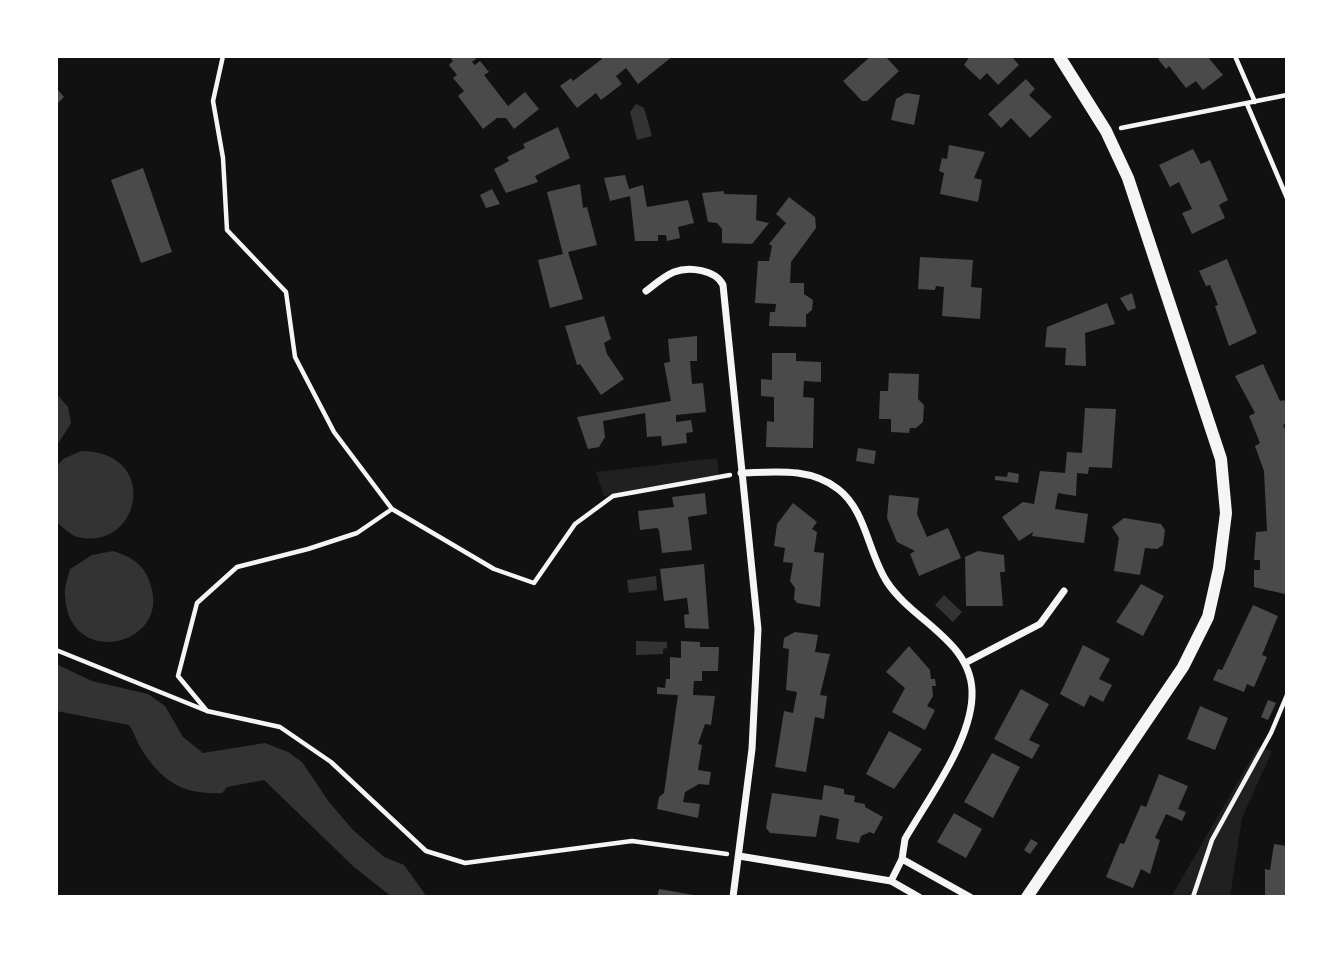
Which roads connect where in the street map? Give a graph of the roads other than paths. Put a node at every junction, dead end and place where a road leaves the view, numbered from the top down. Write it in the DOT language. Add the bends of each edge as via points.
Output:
graph roads {
  1 [pos="1059,56"];
  2 [pos="646,291"];
  3 [pos="741,473"];
  4 [pos="1065,591"];
  5 [pos="967,662"];
  6 [pos="738,856"];
  7 [pos="902,859"];
  8 [pos="891,881"];
  9 [pos="733,897"];
  10 [pos="919,897"];
  11 [pos="970,897"];
  12 [pos="1027,897"];
  1 -- 12 [label="street" via="1106,131 1128,178 1221,458 1226,513 1208,617 1183,667"];
  2 -- 3 [label="street" via="675,271 719,277"];
  3 -- 5 [label="street" via="803,474 839,489 855,509 887,583"];
  3 -- 6 [label="street" via="758,629 752,749"];
  4 -- 5 [label="street" via="1040,624"];
  5 -- 7 [label="street" via="972,694 968,725 905,839"];
  6 -- 8 [label="street"];
  6 -- 9 [label="street"];
  7 -- 8 [label="street"];
  7 -- 11 [label="street"];
  8 -- 10 [label="street"];
}
